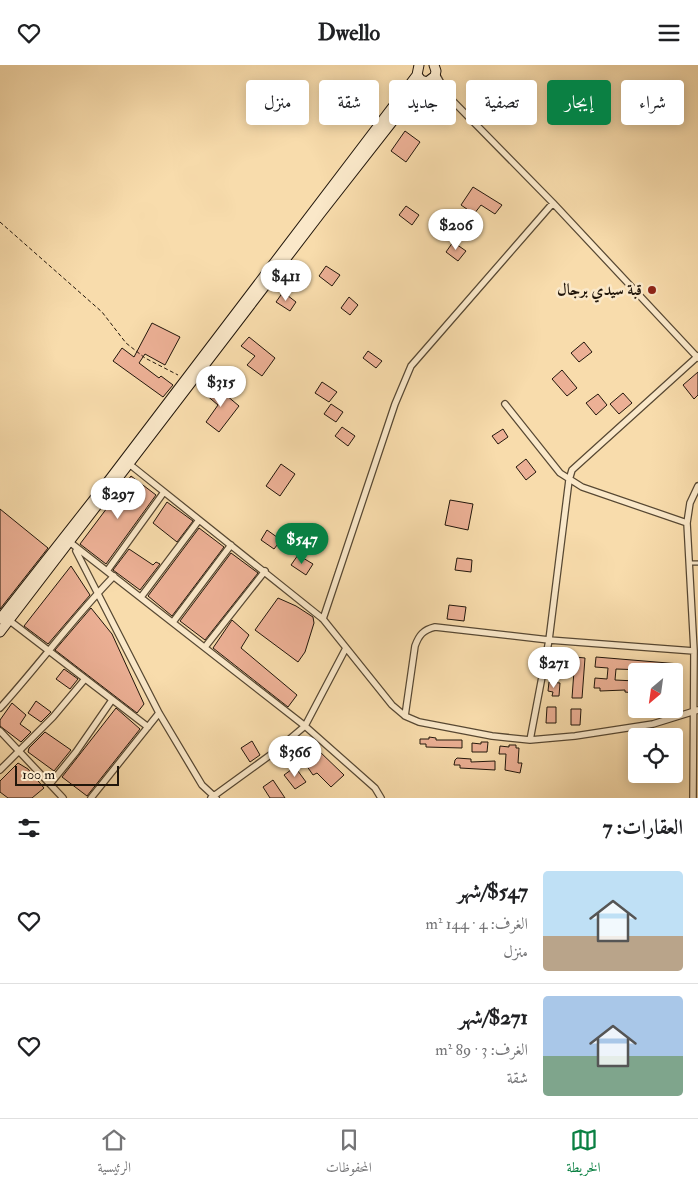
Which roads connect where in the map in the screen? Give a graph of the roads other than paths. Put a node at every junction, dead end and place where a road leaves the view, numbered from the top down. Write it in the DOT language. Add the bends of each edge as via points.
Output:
graph roads {
  1 [pos="419,65"];
  2 [pos="437,69"];
  3 [pos="422,79"];
  4 [pos="456,104"];
  5 [pos="553,203"];
  6 [pos="698,357"];
  7 [pos="505,404"];
  8 [pos="127,463"];
  9 [pos="569,480"];
  10 [pos="698,487"];
  11 [pos="164,492"];
  12 [pos="199,520"];
  13 [pos="687,523"];
  14 [pos="70,543"];
  15 [pos="231,545"];
  16 [pos="690,563"];
  17 [pos="698,563"];
  18 [pos="107,571"];
  19 [pos="265,571"];
  20 [pos="114,576"];
  21 [pos="97,593"];
  22 [pos="141,597"];
  23 [pos="0,619"];
  24 [pos="324,619"];
  25 [pos="10,621"];
  26 [pos="173,622"];
  27 [pos="0,632"];
  28 [pos="549,640"];
  29 [pos="205,647"];
  30 [pos="346,648"];
  31 [pos="694,651"];
  32 [pos="49,652"];
  33 [pos="85,679"];
  34 [pos="112,700"];
  35 [pos="0,708"];
  36 [pos="696,710"];
  37 [pos="159,713"];
  38 [pos="405,716"];
  39 [pos="305,726"];
  40 [pos="148,727"];
  41 [pos="0,731"];
  42 [pos="530,740"];
  43 [pos="20,753"];
  44 [pos="0,770"];
  45 [pos="696,779"];
  46 [pos="50,784"];
  47 [pos="213,797"];
  48 [pos="63,798"];
  49 [pos="91,798"];
  50 [pos="381,798"];
  51 [pos="693,798"];
  1 -- 3 [label="main road"];
  2 -- 3 [label="main road" via="434,78"];
  3 -- 8 [label="main road"];
  3 -- 8 [label="main road" via="186,380"];
  4 -- 5 [label="street"];
  5 -- 6 [label="street"];
  5 -- 24 [label="street" via="412,366 395,404"];
  6 -- 9 [label="street" via="579,461"];
  7 -- 9 [label="street"];
  8 -- 11 [label="street"];
  8 -- 14 [label="main road"];
  9 -- 13 [label="street"];
  9 -- 28 [label="street"];
  10 -- 13 [label="street" via="690,503"];
  11 -- 12 [label="street"];
  11 -- 18 [label="street"];
  12 -- 15 [label="street"];
  12 -- 22 [label="street"];
  13 -- 16 [label="street"];
  14 -- 18 [label="street"];
  14 -- 21 [label="street"];
  14 -- 23 [label="main road"];
  14 -- 25 [label="main road"];
  15 -- 19 [label="street"];
  15 -- 26 [label="street"];
  16 -- 17 [label="lane"];
  16 -- 31 [label="street"];
  18 -- 20 [label="street"];
  19 -- 24 [label="street"];
  19 -- 29 [label="street"];
  20 -- 21 [label="street"];
  20 -- 22 [label="street"];
  21 -- 32 [label="street"];
  21 -- 37 [label="street"];
  22 -- 26 [label="street"];
  24 -- 30 [label="street"];
  25 -- 27 [label="main road"];
  25 -- 32 [label="street"];
  26 -- 29 [label="street"];
  28 -- 31 [label="street"];
  28 -- 38 [label="street" via="435,627 425,630 416,646"];
  28 -- 42 [label="street"];
  29 -- 39 [label="street"];
  30 -- 38 [label="street" via="392,705"];
  30 -- 39 [label="street"];
  31 -- 36 [label="street"];
  32 -- 33 [label="street"];
  32 -- 35 [label="street"];
  33 -- 34 [label="street"];
  33 -- 43 [label="street"];
  34 -- 40 [label="street"];
  34 -- 46 [label="street"];
  36 -- 42 [label="street" via="653,724"];
  36 -- 45 [label="street"];
  37 -- 40 [label="street"];
  37 -- 47 [label="street" via="202,785"];
  38 -- 42 [label="street" via="418,723 443,728"];
  39 -- 47 [label="street"];
  39 -- 50 [label="street" via="376,787"];
  40 -- 49 [label="street"];
  41 -- 43 [label="street"];
  43 -- 44 [label="street"];
  43 -- 46 [label="street"];
  45 -- 51 [label="street"];
  46 -- 48 [label="street"];
}
